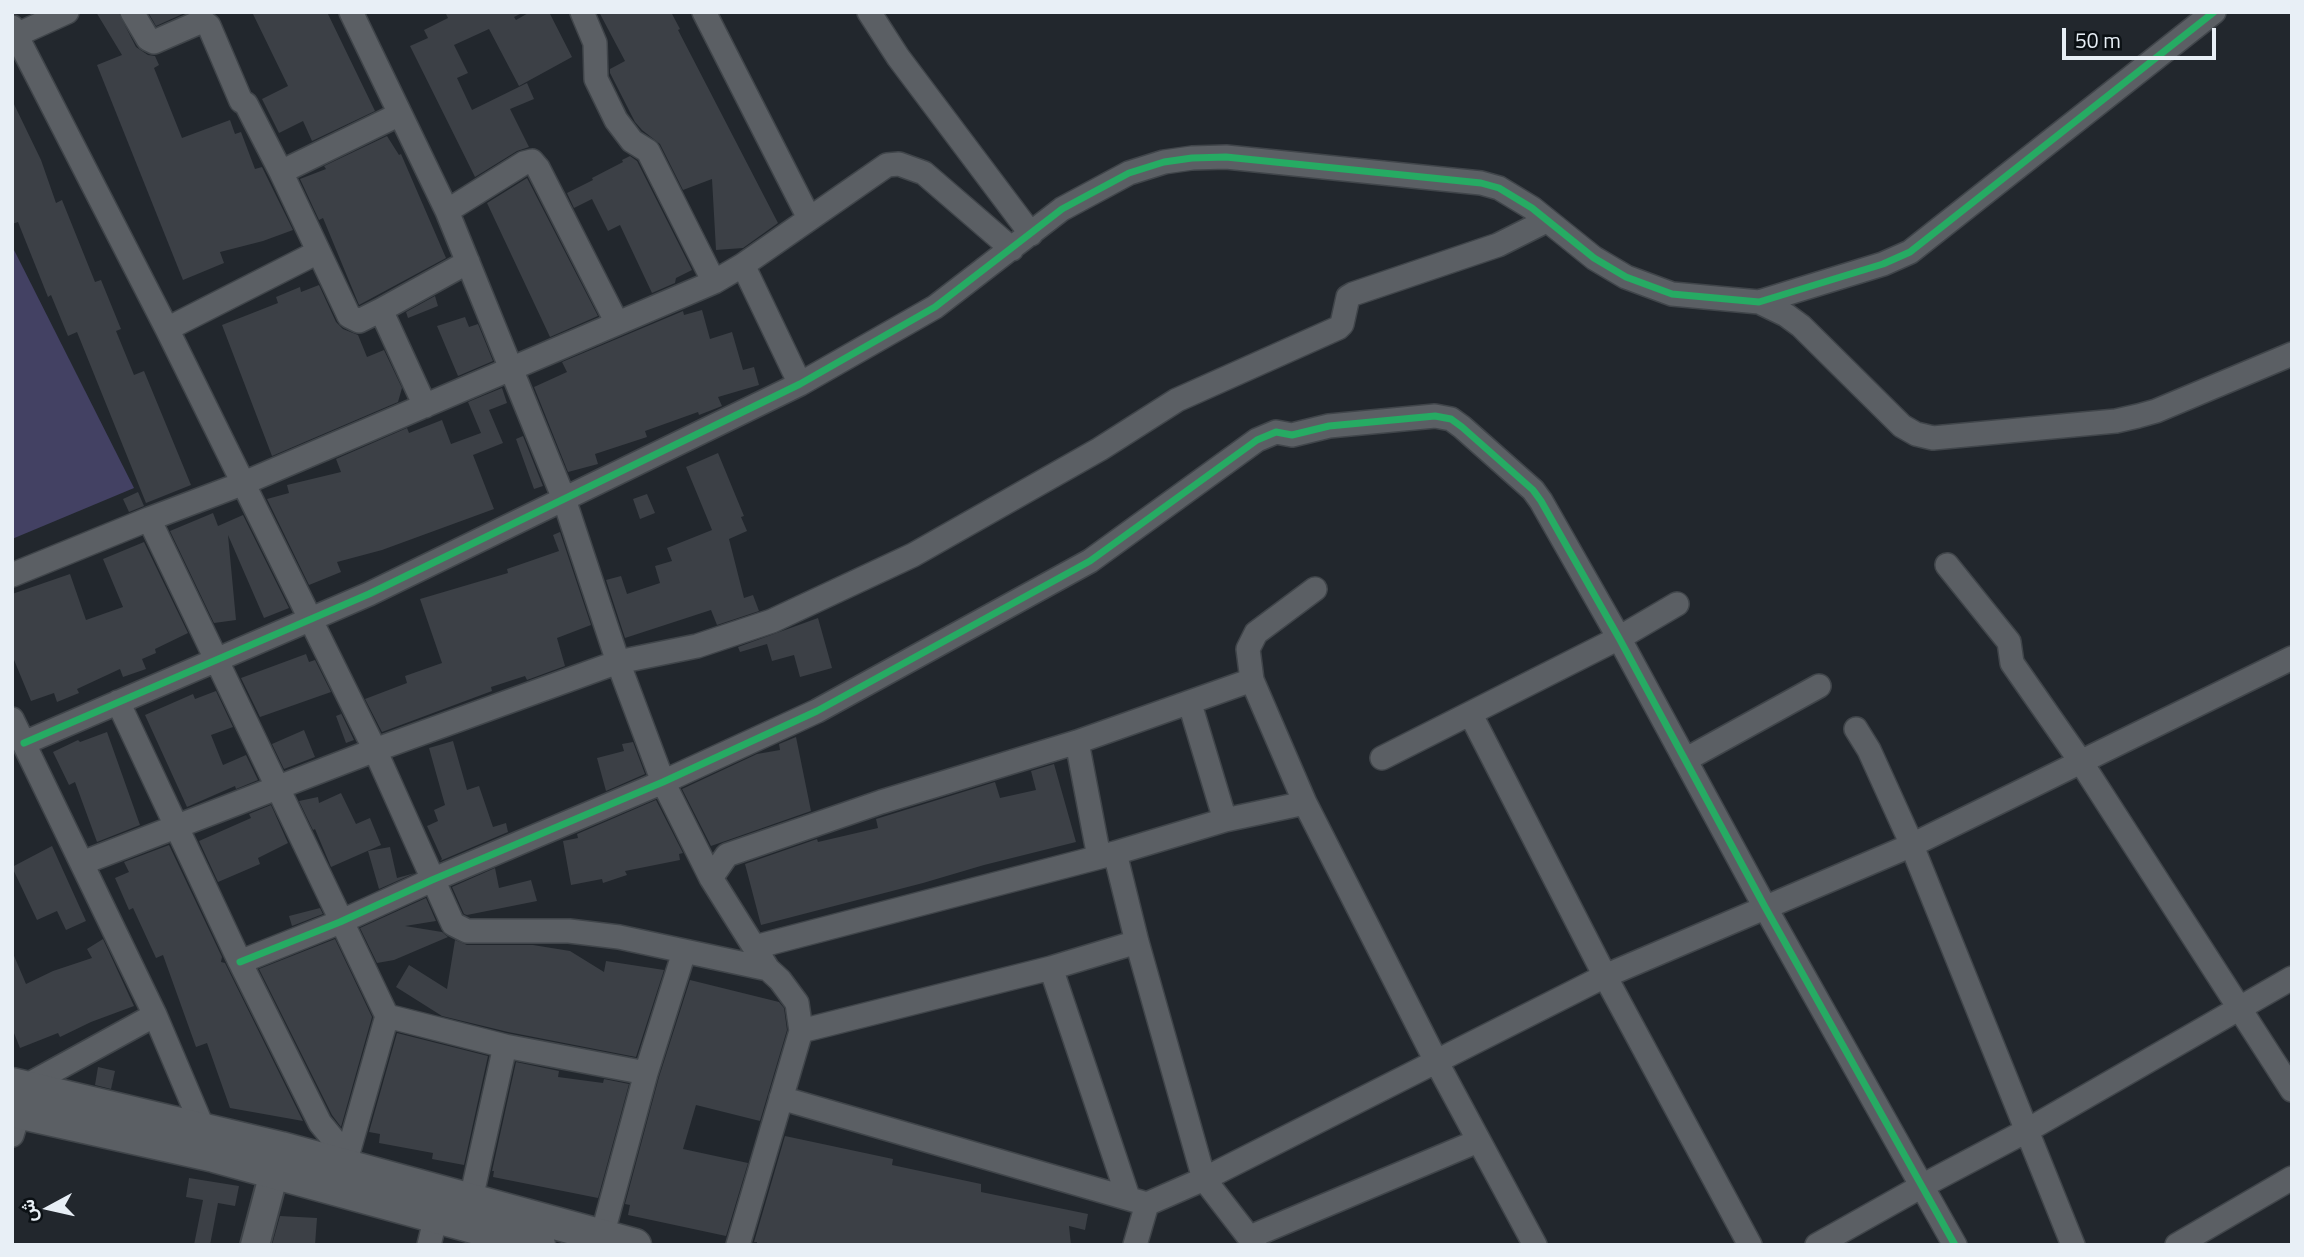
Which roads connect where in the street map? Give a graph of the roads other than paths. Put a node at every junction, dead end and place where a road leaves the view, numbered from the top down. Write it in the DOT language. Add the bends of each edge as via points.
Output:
graph roads {
  1 [pos="67,12"];
  2 [pos="132,12"];
  3 [pos="351,12"];
  4 [pos="582,12"];
  5 [pos="704,12"];
  6 [pos="869,12"];
  7 [pos="2214,12"];
  8 [pos="14,33"];
  9 [pos="400,114"];
  10 [pos="281,172"];
  11 [pos="447,211"];
  12 [pos="809,218"];
  13 [pos="1546,221"];
  14 [pos="1031,234"];
  15 [pos="1012,249"];
  16 [pos="318,252"];
  17 [pos="468,262"];
  18 [pos="743,265"];
  19 [pos="714,282"];
  20 [pos="1759,302"];
  21 [pos="382,310"];
  22 [pos="617,323"];
  23 [pos="167,330"];
  24 [pos="2292,354"];
  25 [pos="510,370"];
  26 [pos="800,384"];
  27 [pos="425,406"];
  28 [pos="244,483"];
  29 [pos="564,499"];
  30 [pos="149,519"];
  31 [pos="1947,565"];
  32 [pos="12,575"];
  33 [pos="1315,589"];
  34 [pos="1676,604"];
  35 [pos="310,621"];
  36 [pos="1619,638"];
  37 [pos="2292,658"];
  38 [pos="215,660"];
  39 [pos="618,662"];
  40 [pos="1252,680"];
  41 [pos="1819,686"];
  42 [pos="118,702"];
  43 [pos="1190,704"];
  44 [pos="1471,715"];
  45 [pos="12,719"];
  46 [pos="1856,729"];
  47 [pos="1077,742"];
  48 [pos="24,743"];
  49 [pos="375,750"];
  50 [pos="1382,758"];
  51 [pos="1685,760"];
  52 [pos="2081,762"];
  53 [pos="663,782"];
  54 [pos="279,789"];
  55 [pos="1305,803"];
  56 [pos="1225,820"];
  57 [pos="176,828"];
  58 [pos="1912,845"];
  59 [pos="1107,855"];
  60 [pos="82,863"];
  61 [pos="711,878"];
  62 [pos="432,880"];
  63 [pos="1765,907"];
  64 [pos="340,922"];
  65 [pos="1137,942"];
  66 [pos="755,947"];
  67 [pos="684,952"];
  68 [pos="240,962"];
  69 [pos="1051,968"];
  70 [pos="768,969"];
  71 [pos="1605,976"];
  72 [pos="2292,978"];
  73 [pos="2238,1007"];
  74 [pos="155,1015"];
  75 [pos="387,1016"];
  76 [pos="802,1031"];
  77 [pos="505,1046"];
  78 [pos="1436,1060"];
  79 [pos="646,1073"];
  80 [pos="2292,1090"];
  81 [pos="780,1098"];
  82 [pos="16,1106"];
  83 [pos="2026,1131"];
  84 [pos="1478,1141"];
  85 [pos="209,1143"];
  86 [pos="346,1160"];
  87 [pos="277,1161"];
  88 [pos="1204,1178"];
  89 [pos="2292,1178"];
  90 [pos="1922,1186"];
  91 [pos="471,1199"];
  92 [pos="1138,1201"];
  93 [pos="432,1231"];
  94 [pos="602,1236"];
  95 [pos="1253,1241"];
  96 [pos="1527,1242"];
  97 [pos="255,1245"];
  98 [pos="539,1245"];
  99 [pos="635,1245"];
  100 [pos="738,1245"];
  101 [pos="1135,1245"];
  102 [pos="1750,1245"];
  103 [pos="1817,1245"];
  104 [pos="1955,1245"];
  105 [pos="2073,1245"];
  106 [pos="2177,1245"];
  1 -- 8 [label="street"];
  2 -- 10 [label="street" via="154,42 200,22 209,26 241,101"];
  3 -- 9 [label="street"];
  4 -- 19 [label="street" via="595,43 596,79 624,131 648,151"];
  5 -- 12 [label="street"];
  6 -- 14 [label="street"];
  7 -- 20 [label="street" via="1910,252"];
  8 -- 23 [label="street"];
  9 -- 10 [label="street"];
  9 -- 11 [label="street"];
  10 -- 16 [label="street"];
  11 -- 17 [label="street"];
  11 -- 22 [label="street" via="532,162"];
  12 -- 15 [label="street" via="887,165 899,164 923,173"];
  12 -- 18 [label="street"];
  13 -- 14 [label="street" via="1499,188 1481,183 1192,158 1129,173 1062,209"];
  13 -- 20 [label="street" via="1626,277 1672,294"];
  13 -- 39 [label="street" via="1498,245 1353,294 1338,328 1177,400 913,555 772,621 697,646"];
  14 -- 15 [label="street"];
  15 -- 26 [label="street" via="936,307"];
  16 -- 21 [label="street" via="349,316 359,320"];
  16 -- 23 [label="street"];
  17 -- 21 [label="street"];
  17 -- 25 [label="street"];
  18 -- 19 [label="street"];
  18 -- 26 [label="street"];
  19 -- 22 [label="street"];
  20 -- 24 [label="street" via="1801,326 1902,425 1933,438 2138,416"];
  21 -- 27 [label="street"];
  22 -- 25 [label="street"];
  23 -- 28 [label="street"];
  25 -- 27 [label="street"];
  25 -- 29 [label="street"];
  26 -- 29 [label="street"];
  27 -- 28 [label="street"];
  28 -- 30 [label="street"];
  28 -- 35 [label="street"];
  29 -- 35 [label="street"];
  29 -- 39 [label="street"];
  30 -- 32 [label="street"];
  30 -- 38 [label="street"];
  31 -- 52 [label="street" via="2009,642 2012,663"];
  33 -- 40 [label="street" via="1256,633 1248,649"];
  34 -- 36 [label="street"];
  35 -- 38 [label="street"];
  35 -- 49 [label="street"];
  36 -- 44 [label="street"];
  36 -- 51 [label="street"];
  36 -- 53 [label="street" via="1533,490 1451,419 1435,416 1329,426 1292,435 1276,432 1233,456 1078,568 817,711"];
  37 -- 52 [label="street"];
  38 -- 42 [label="street"];
  38 -- 54 [label="street"];
  39 -- 49 [label="street"];
  39 -- 53 [label="street"];
  40 -- 43 [label="street"];
  40 -- 55 [label="street"];
  41 -- 51 [label="street"];
  42 -- 48 [label="street"];
  42 -- 57 [label="street"];
  43 -- 47 [label="street"];
  43 -- 56 [label="street"];
  44 -- 50 [label="street"];
  44 -- 71 [label="street"];
  45 -- 48 [label="street"];
  46 -- 58 [label="street"];
  47 -- 59 [label="street"];
  47 -- 61 [label="street" via="727,855"];
  48 -- 60 [label="street"];
  49 -- 54 [label="street"];
  49 -- 62 [label="street"];
  51 -- 63 [label="street"];
  52 -- 58 [label="street"];
  52 -- 73 [label="street"];
  53 -- 61 [label="street"];
  53 -- 62 [label="street"];
  54 -- 57 [label="street"];
  54 -- 64 [label="street"];
  55 -- 56 [label="street"];
  55 -- 78 [label="street"];
  56 -- 59 [label="street"];
  57 -- 60 [label="street"];
  57 -- 68 [label="street"];
  58 -- 63 [label="street"];
  58 -- 83 [label="street"];
  59 -- 65 [label="street"];
  59 -- 66 [label="street"];
  60 -- 74 [label="street"];
  61 -- 66 [label="street"];
  62 -- 64 [label="street"];
  62 -- 67 [label="street" via="453,924 460,929 581,933"];
  63 -- 71 [label="street"];
  63 -- 90 [label="street"];
  64 -- 68 [label="street"];
  64 -- 75 [label="street"];
  65 -- 69 [label="street"];
  65 -- 88 [label="street"];
  66 -- 70 [label="street"];
  67 -- 70 [label="street"];
  67 -- 79 [label="street"];
  68 -- 86 [label="street" via="320,1123"];
  69 -- 76 [label="street"];
  69 -- 92 [label="street"];
  70 -- 76 [label="street" via="797,1003"];
  71 -- 78 [label="street"];
  71 -- 102 [label="street"];
  72 -- 73 [label="street"];
  73 -- 80 [label="street"];
  73 -- 83 [label="street"];
  74 -- 82 [label="street"];
  74 -- 85 [label="street"];
  75 -- 77 [label="street"];
  75 -- 86 [label="street"];
  76 -- 81 [label="street"];
  77 -- 79 [label="street"];
  77 -- 91 [label="street"];
  78 -- 84 [label="street"];
  78 -- 88 [label="street"];
  79 -- 94 [label="street"];
  81 -- 92 [label="street"];
  81 -- 100 [label="street"];
  82 -- 85 [label="main road"];
  83 -- 90 [label="street"];
  83 -- 105 [label="street"];
  84 -- 95 [label="street"];
  84 -- 96 [label="street"];
  85 -- 87 [label="main road"];
  86 -- 87 [label="main road"];
  86 -- 91 [label="main road"];
  87 -- 93 [label="main road"];
  87 -- 97 [label="street"];
  88 -- 92 [label="street"];
  88 -- 95 [label="street"];
  89 -- 106 [label="street"];
  90 -- 103 [label="street"];
  90 -- 104 [label="street"];
  91 -- 94 [label="main road"];
  92 -- 101 [label="street"];
  93 -- 98 [label="main road"];
  94 -- 99 [label="main road"];
}
